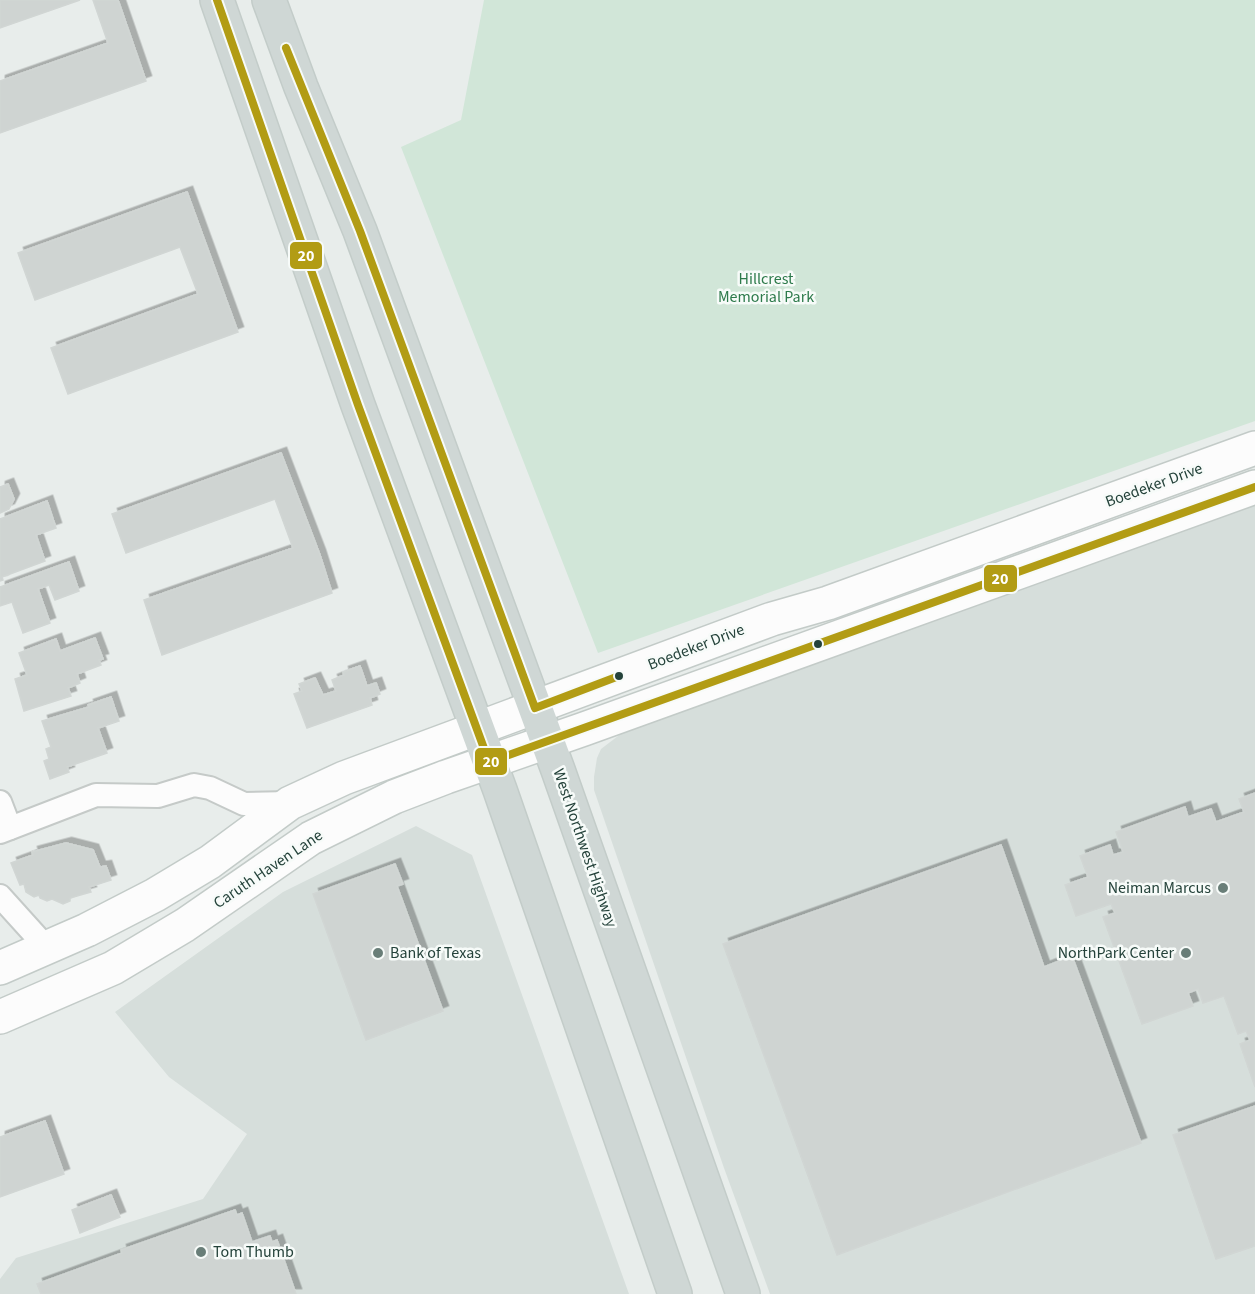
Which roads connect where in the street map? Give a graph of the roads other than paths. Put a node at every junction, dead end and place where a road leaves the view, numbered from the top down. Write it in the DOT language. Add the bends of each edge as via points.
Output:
graph roads {
  1 [pos="217,0"];
  2 [pos="269,0"];
  3 [pos="1255,448"];
  4 [pos="1255,487"];
  5 [pos="535,708"];
  6 [pos="478,728"];
  7 [pos="547,742"];
  8 [pos="489,762"];
  9 [pos="0,802"];
  10 [pos="290,803"];
  11 [pos="5,830"];
  12 [pos="0,896"];
  13 [pos="59,955"];
  14 [pos="0,968"];
  15 [pos="113,968"];
  16 [pos="0,975"];
  17 [pos="56,994"];
  18 [pos="0,1017"];
  19 [pos="675,1294"];
  20 [pos="743,1294"];
  1 -- 6 [label="main road" via="358,405"];
  2 -- 5 [label="main road, West Northwest Highway" via="300,87 360,231"];
  3 -- 5 [label="main road, Boedeker Drive" via="828,603 772,619"];
  4 -- 7 [label="main road"];
  5 -- 6 [label="main road, Boedeker Drive"];
  5 -- 7 [label="main road, West Northwest Highway"];
  6 -- 8 [label="main road"];
  6 -- 10 [label="main road, Boedeker Drive" via="344,778"];
  7 -- 8 [label="main road, Caruth Haven Lane"];
  7 -- 20 [label="main road, West Northwest Highway"];
  8 -- 15 [label="main road, Caruth Haven Lane" via="394,797 320,833 185,925"];
  8 -- 19 [label="main road"];
  9 -- 11 [label="street"];
  10 -- 11 [label="street, Boedeker Drive" via="244,804 194,785 158,796 96,795"];
  10 -- 13 [label="main road" via="210,862 155,896 87,930"];
  12 -- 13 [label="street"];
  13 -- 14 [label="main road"];
  13 -- 15 [label="main road"];
  13 -- 17 [label="main road"];
  15 -- 17 [label="main road, Caruth Haven Lane"];
  16 -- 17 [label="main road" via="36,982"];
  17 -- 18 [label="main road, Caruth Haven Lane"];
}
